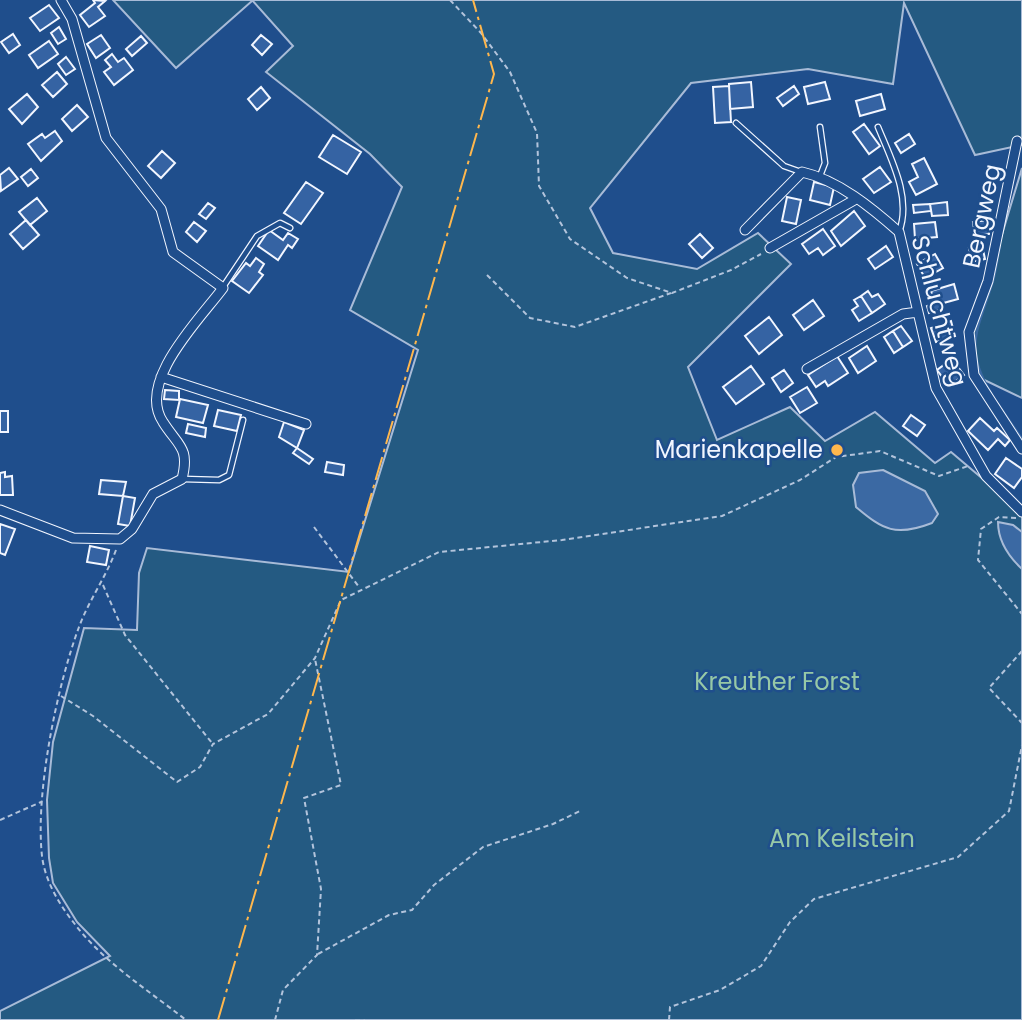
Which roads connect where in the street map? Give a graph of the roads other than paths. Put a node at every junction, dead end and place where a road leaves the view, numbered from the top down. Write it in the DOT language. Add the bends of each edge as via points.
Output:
graph roads {
  1 [pos="61,0"];
  2 [pos="736,123"];
  3 [pos="820,127"];
  4 [pos="878,127"];
  5 [pos="1017,141"];
  6 [pos="802,172"];
  7 [pos="820,176"];
  8 [pos="856,199"];
  9 [pos="290,228"];
  10 [pos="745,230"];
  11 [pos="899,232"];
  12 [pos="770,248"];
  13 [pos="223,288"];
  14 [pos="918,312"];
  15 [pos="807,369"];
  16 [pos="161,377"];
  17 [pos="243,420"];
  18 [pos="306,424"];
  19 [pos="1022,449"];
  20 [pos="182,479"];
  21 [pos="0,510"];
  22 [pos="1022,513"];
  1 -- 13 [label="street" via="72,19 106,138 161,209 173,252"];
  2 -- 6 [label="lane" via="784,166"];
  3 -- 7 [label="lane" via="825,163"];
  4 -- 11 [label="lane" via="898,177 905,217"];
  5 -- 19 [label="street, Bergweg" via="988,281 969,332 974,375"];
  6 -- 7 [label="street, Schluchtweg"];
  6 -- 10 [label="street"];
  7 -- 8 [label="street, Schluchtweg"];
  8 -- 11 [label="street, Schluchtweg"];
  8 -- 12 [label="street"];
  9 -- 13 [label="lane" via="280,223 257,236"];
  11 -- 14 [label="street, Schluchtweg"];
  13 -- 16 [label="street"];
  14 -- 15 [label="street" via="903,314"];
  14 -- 22 [label="street, Schluchtweg" via="936,388 986,476"];
  16 -- 18 [label="street"];
  16 -- 20 [label="street" via="155,402 184,450"];
  17 -- 20 [label="lane" via="229,475 219,480"];
  20 -- 21 [label="street" via="153,494 120,539 73,538"];
}
